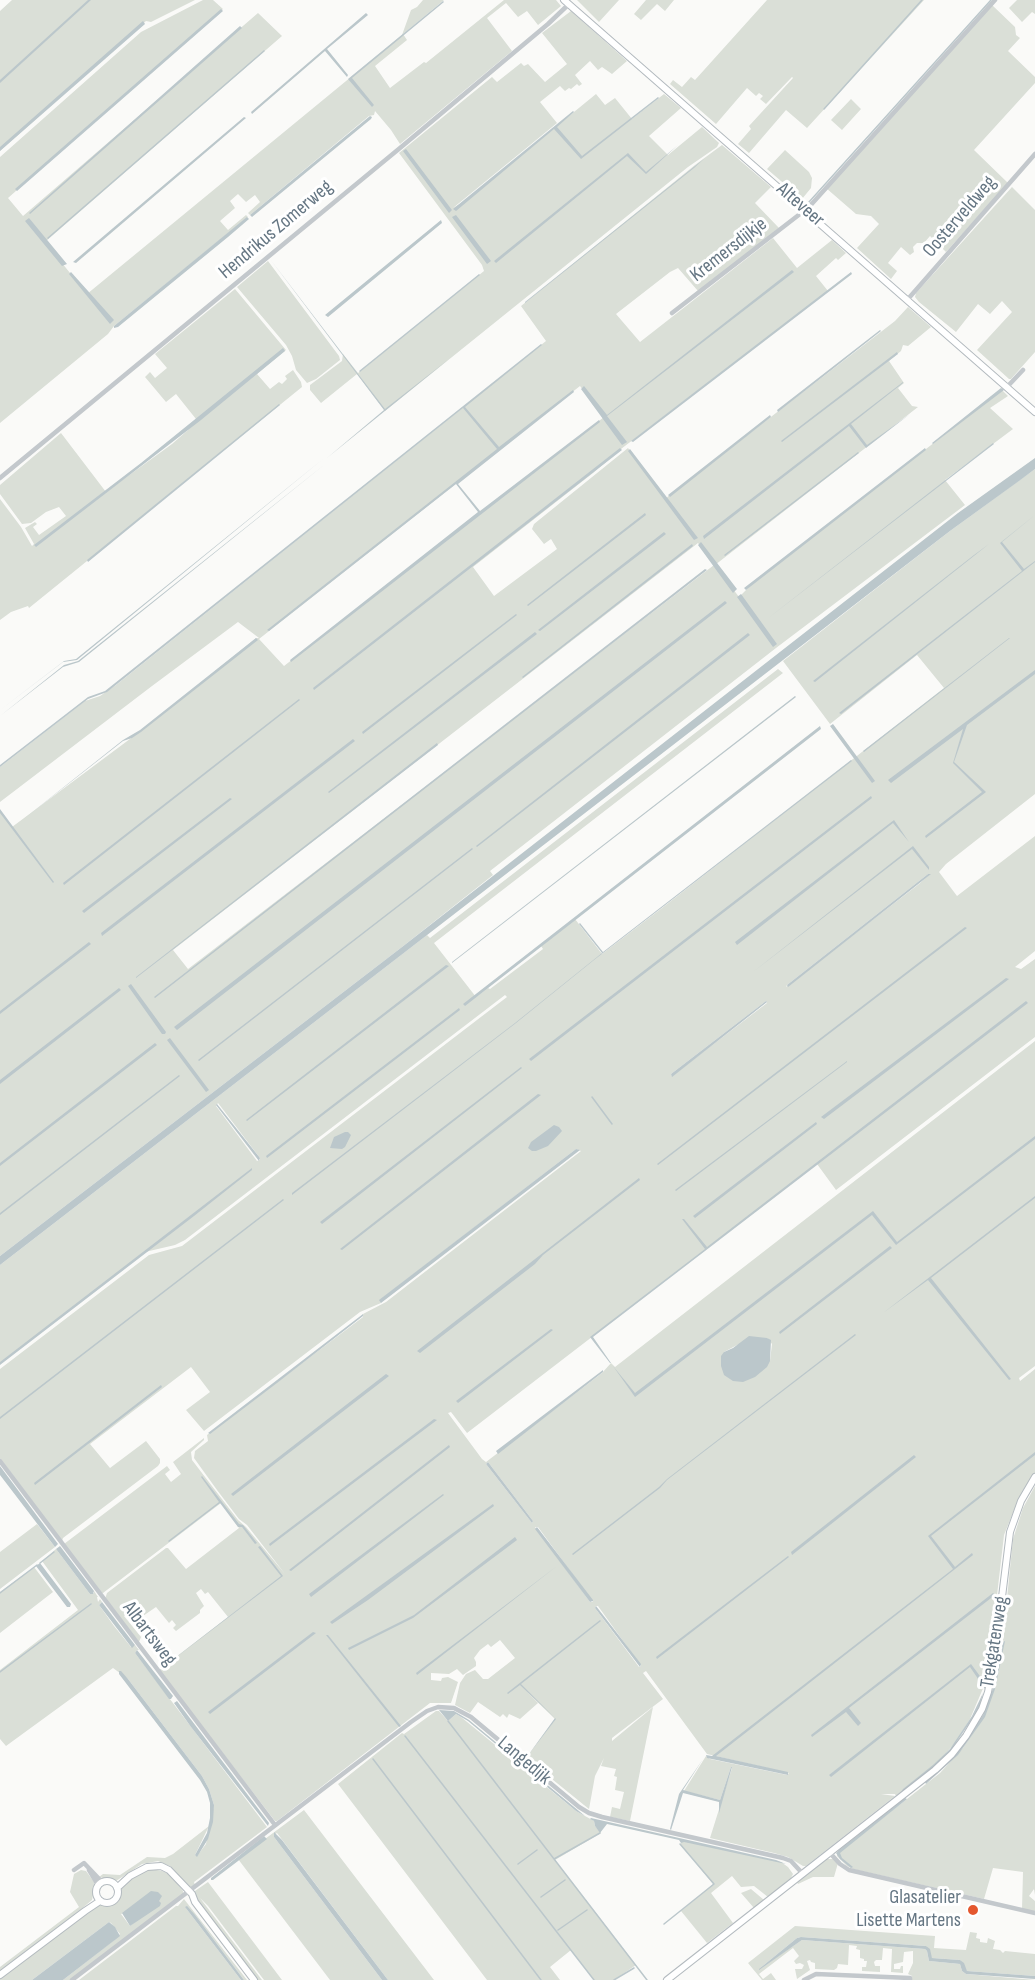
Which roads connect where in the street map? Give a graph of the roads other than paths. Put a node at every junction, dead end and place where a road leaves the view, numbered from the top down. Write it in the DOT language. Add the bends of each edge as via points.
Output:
graph roads {
  1 [pos="995,0"];
  2 [pos="567,2"];
  3 [pos="1035,154"];
  4 [pos="805,209"];
  5 [pos="908,299"];
  6 [pos="672,314"];
  7 [pos="1023,370"];
  8 [pos="1007,387"];
  9 [pos="1035,412"];
  10 [pos="0,478"];
  11 [pos="0,1461"];
  12 [pos="1035,1477"];
  13 [pos="275,1826"];
  14 [pos="830,1853"];
  15 [pos="74,1870"];
  16 [pos="803,1874"];
  17 [pos="100,1884"];
  18 [pos="116,1886"];
  19 [pos="188,1892"];
  20 [pos="99,1899"];
  21 [pos="1035,1913"];
  22 [pos="0,1975"];
  23 [pos="854,1978"];
  24 [pos="72,1980"];
  25 [pos="254,1980"];
  26 [pos="667,1980"];
  27 [pos="804,1980"];
  28 [pos="910,1980"];
  1 -- 4 [label="street, Kremersdijkje"];
  2 -- 4 [label="street, Alteveer"];
  2 -- 10 [label="street, Hendrikus Zomerweg" via="548,24"];
  3 -- 5 [label="street, Oosterveldweg"];
  4 -- 5 [label="street, Alteveer"];
  4 -- 6 [label="street, Kremersdijkje"];
  5 -- 8 [label="street, Alteveer"];
  7 -- 8 [label="street"];
  8 -- 9 [label="street, Alteveer"];
  11 -- 13 [label="street, Albartsweg"];
  12 -- 14 [label="street, Trekgatenweg" via="1010,1532 994,1662 988,1692 974,1725 935,1770"];
  13 -- 16 [label="street, Langedijk" via="423,1713 448,1706 471,1717 589,1813 783,1858"];
  13 -- 19 [label="street, Langedijk"];
  14 -- 16 [label="street"];
  14 -- 21 [label="street" via="849,1870"];
  15 -- 17 [label="street" via="84,1863"];
  16 -- 26 [label="street"];
  17 -- 18 [label="street" via="110,1881"];
  17 -- 20 [label="street" via="96,1892"];
  18 -- 19 [label="street" via="141,1869 157,1865 169,1870"];
  18 -- 20 [label="street" via="117,1896 112,1902"];
  19 -- 24 [label="street, Langedijk"];
  19 -- 25 [label="street"];
  20 -- 22 [label="street"];
  23 -- 27 [label="street" via="816,1974"];
  23 -- 28 [label="street"];
}
